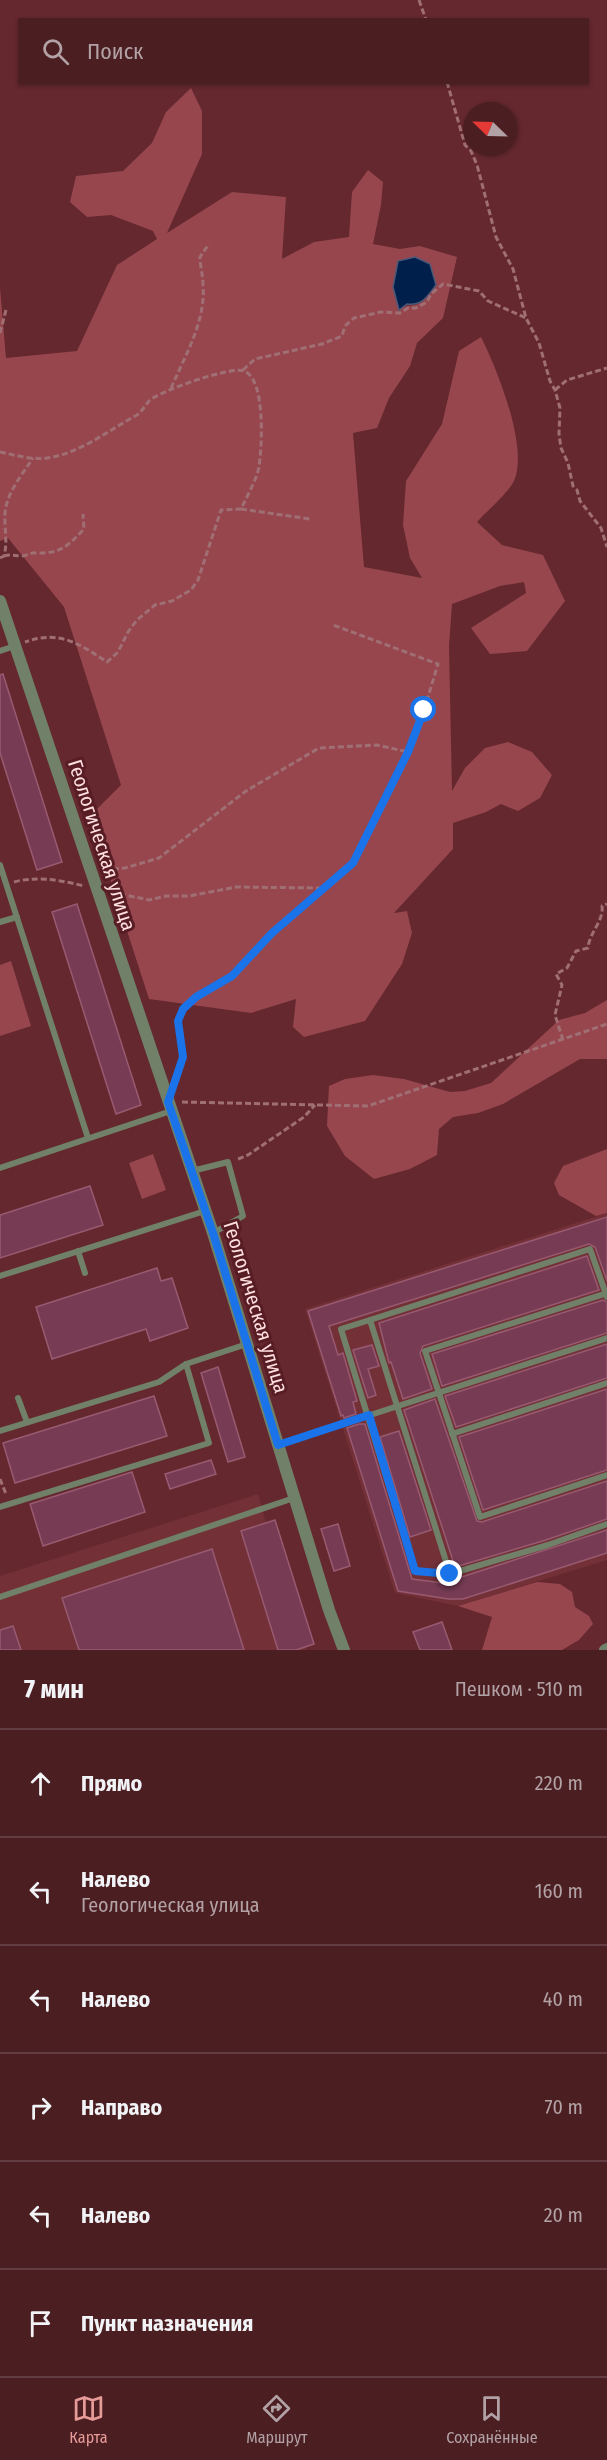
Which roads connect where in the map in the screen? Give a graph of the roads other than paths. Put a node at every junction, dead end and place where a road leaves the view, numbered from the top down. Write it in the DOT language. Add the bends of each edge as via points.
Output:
graph roads {
  1 [pos="0,601"];
  2 [pos="15,646"];
  3 [pos="0,651"];
  4 [pos="0,865"];
  5 [pos="17,917"];
  6 [pos="0,922"];
  7 [pos="169,1107"];
  8 [pos="88,1138"];
  9 [pos="0,1168"];
  10 [pos="191,1171"];
  11 [pos="205,1211"];
  12 [pos="213,1233"];
  13 [pos="78,1251"];
  14 [pos="85,1273"];
  15 [pos="0,1276"];
  16 [pos="607,1294"];
  17 [pos="370,1320"];
  18 [pos="607,1338"];
  19 [pos="247,1344"];
  20 [pos="186,1364"];
  21 [pos="607,1383"];
  22 [pos="439,1392"];
  23 [pos="18,1398"];
  24 [pos="396,1406"];
  25 [pos="369,1415"];
  26 [pos="27,1422"];
  27 [pos="0,1431"];
  28 [pos="453,1434"];
  29 [pos="278,1445"];
  30 [pos="607,1475"];
  31 [pos="295,1497"];
  32 [pos="0,1507"];
  33 [pos="607,1524"];
  34 [pos="450,1574"];
  35 [pos="0,1597"];
  36 [pos="344,1650"];
  1 -- 2 [label="street, Геологическая улица"];
  2 -- 3 [label="lane"];
  2 -- 7 [label="street, Геологическая улица"];
  4 -- 5 [label="lane"];
  5 -- 6 [label="lane"];
  5 -- 8 [label="lane"];
  7 -- 8 [label="lane"];
  7 -- 10 [label="street, Геологическая улица"];
  8 -- 9 [label="lane"];
  10 -- 11 [label="street, Геологическая улица"];
  10 -- 12 [label="lane" via="228,1162 243,1216"];
  11 -- 12 [label="street, Геологическая улица"];
  11 -- 13 [label="lane"];
  12 -- 19 [label="street, Геологическая улица"];
  13 -- 14 [label="lane"];
  13 -- 15 [label="lane"];
  16 -- 17 [label="lane" via="590,1249"];
  16 -- 22 [label="lane" via="425,1351"];
  17 -- 24 [label="lane"];
  17 -- 25 [label="lane" via="341,1329"];
  18 -- 22 [label="lane"];
  19 -- 20 [label="lane"];
  19 -- 29 [label="street, Геологическая улица"];
  20 -- 26 [label="lane" via="159,1382"];
  20 -- 32 [label="lane" via="209,1443"];
  21 -- 28 [label="lane"];
  22 -- 24 [label="lane"];
  22 -- 28 [label="lane"];
  23 -- 26 [label="lane"];
  24 -- 25 [label="lane"];
  24 -- 34 [label="lane"];
  25 -- 29 [label="lane"];
  25 -- 34 [label="lane" via="415,1571"];
  26 -- 27 [label="lane"];
  28 -- 30 [label="lane" via="480,1517"];
  29 -- 31 [label="street, Геологическая улица"];
  31 -- 35 [label="lane"];
  31 -- 36 [label="street, Геологическая улица"];
  33 -- 34 [label="lane"];
}
